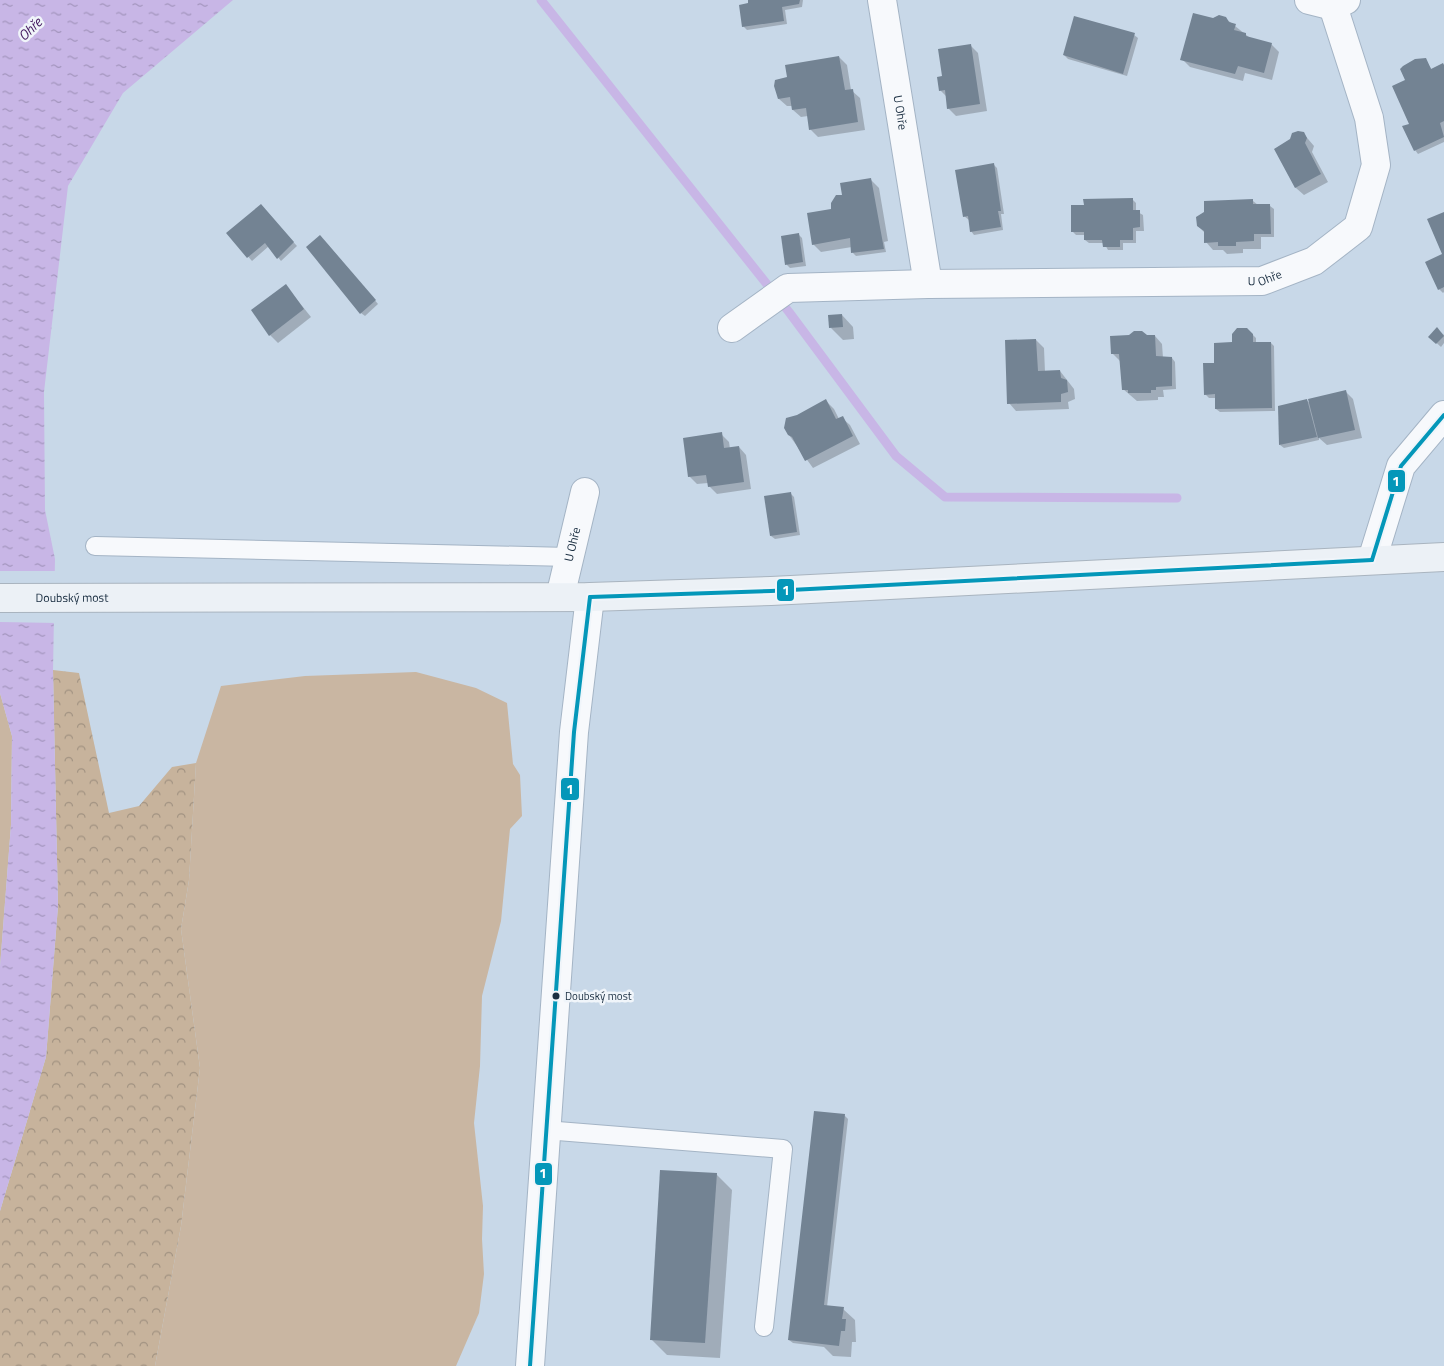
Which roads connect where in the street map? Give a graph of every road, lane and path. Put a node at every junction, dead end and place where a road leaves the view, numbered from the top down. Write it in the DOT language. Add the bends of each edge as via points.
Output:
graph roads {
  1 [pos="882,0"];
  2 [pos="1329,2"];
  3 [pos="928,284"];
  4 [pos="732,328"];
  5 [pos="1444,415"];
  6 [pos="585,492"];
  7 [pos="95,546"];
  8 [pos="1444,556"];
  9 [pos="569,557"];
  10 [pos="1372,560"];
  11 [pos="590,596"];
  12 [pos="560,597"];
  13 [pos="0,598"];
  14 [pos="546,1130"];
  15 [pos="764,1327"];
  16 [pos="530,1366"];
  1 -- 3 [label="street, U Ohře"];
  2 -- 3 [label="street, U Ohře" via="1369,118 1376,166 1358,227 1314,261 1262,281"];
  3 -- 4 [label="street, U Ohře" via="779,294"];
  5 -- 10 [label="street" via="1401,466"];
  6 -- 9 [label="street, U Ohře"];
  7 -- 9 [label="lane"];
  8 -- 10 [label="main road, Doubský most"];
  9 -- 12 [label="street, U Ohře"];
  10 -- 11 [label="main road, Doubský most" via="771,591"];
  11 -- 12 [label="main road, Doubský most"];
  11 -- 14 [label="street" via="574,732"];
  12 -- 13 [label="main road, Doubský most"];
  14 -- 15 [label="lane" via="783,1149"];
  14 -- 16 [label="street"];
}
